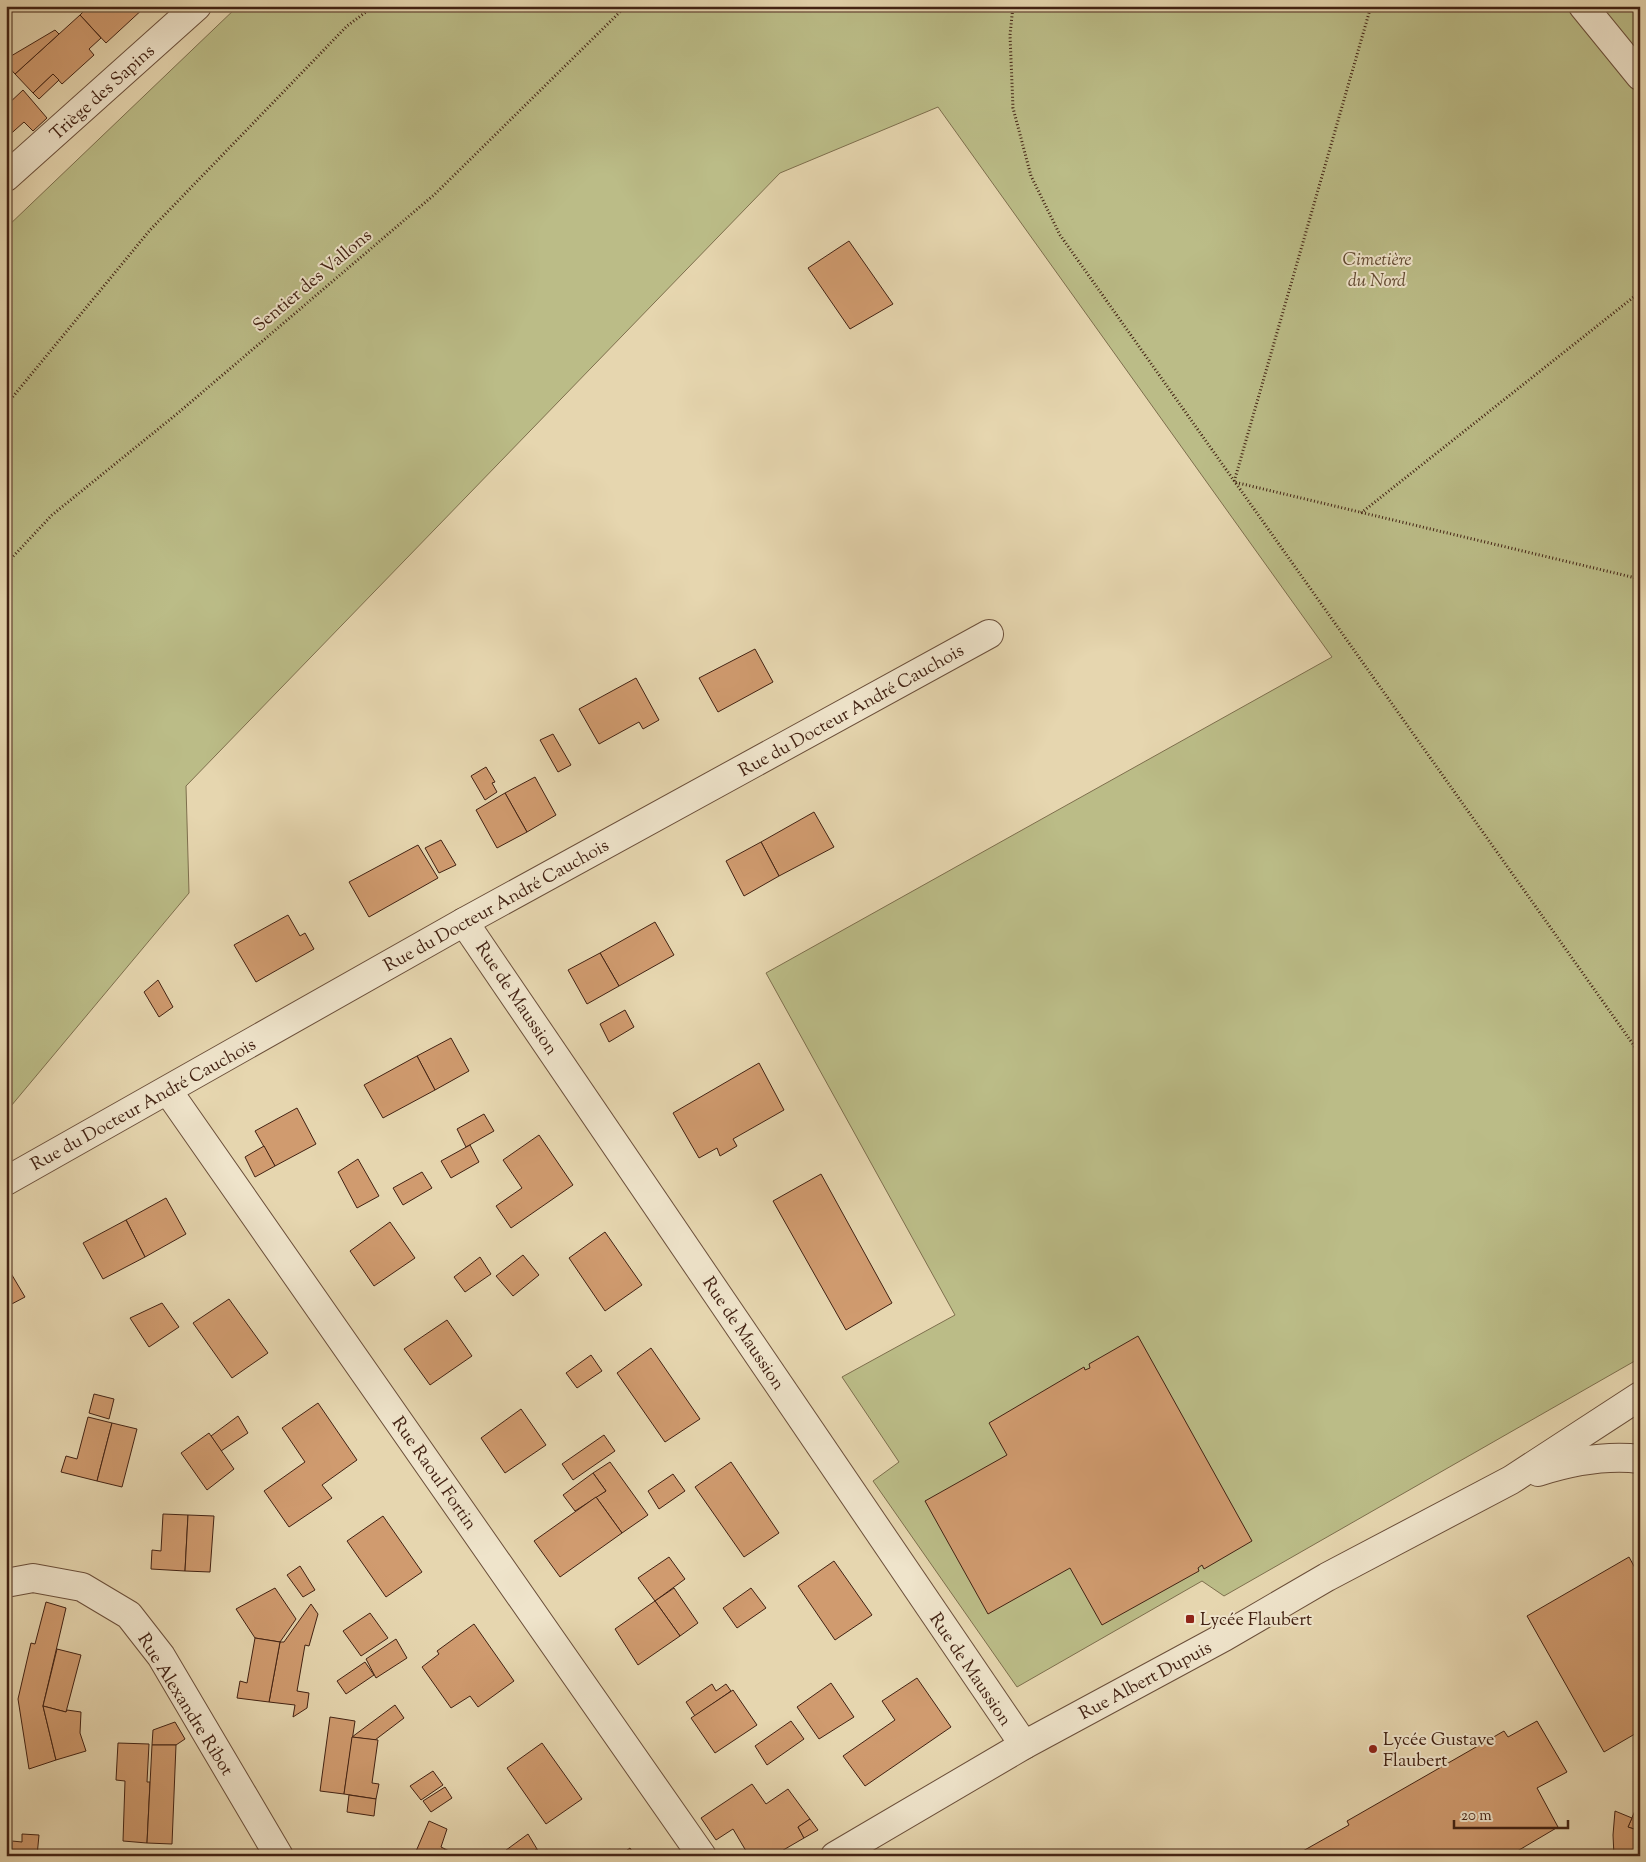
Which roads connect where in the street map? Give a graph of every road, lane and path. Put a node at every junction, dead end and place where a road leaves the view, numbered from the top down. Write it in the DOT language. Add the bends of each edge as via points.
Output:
graph roads {
  1 [pos="197,6"];
  2 [pos="374,6"];
  3 [pos="626,6"];
  4 [pos="1013,6"];
  5 [pos="1372,6"];
  6 [pos="1583,6"];
  7 [pos="1640,76"];
  8 [pos="6,177"];
  9 [pos="1640,292"];
  10 [pos="6,405"];
  11 [pos="1234,482"];
  12 [pos="1361,513"];
  13 [pos="6,564"];
  14 [pos="1640,579"];
  15 [pos="988,634"];
  16 [pos="464,922"];
  17 [pos="1640,1054"];
  18 [pos="168,1091"];
  19 [pos="6,1181"];
  20 [pos="1640,1396"];
  21 [pos="1640,1459"];
  22 [pos="1511,1480"];
  23 [pos="6,1583"];
  24 [pos="1024,1745"];
  25 [pos="279,1856"];
  26 [pos="702,1856"];
  27 [pos="835,1856"];
  1 -- 8 [label="street, Triège des Sapins"];
  2 -- 10 [label="path" via="347,26 150,230"];
  3 -- 13 [label="path, Sentier des Vallons" via="435,194 52,516"];
  4 -- 11 [label="path" via="1010,35 1013,108 1031,176 1060,235"];
  5 -- 11 [label="path"];
  6 -- 7 [label="street"];
  9 -- 12 [label="path"];
  11 -- 12 [label="path"];
  11 -- 17 [label="path"];
  12 -- 14 [label="path"];
  15 -- 16 [label="street, Rue du Docteur André Cauchois"];
  16 -- 18 [label="street, Rue du Docteur André Cauchois"];
  16 -- 24 [label="street, Rue de Maussion"];
  18 -- 19 [label="street, Rue du Docteur André Cauchois"];
  18 -- 26 [label="street, Rue Raoul Fortin"];
  20 -- 22 [label="street, Rue Albert Dupuis"];
  21 -- 22 [label="street, Rue Albert Dupuis" via="1619,1457 1568,1463"];
  22 -- 24 [label="street, Rue Albert Dupuis"];
  23 -- 25 [label="street, Rue Alexandre Ribot" via="33,1578 82,1587 129,1615 161,1656"];
  24 -- 27 [label="street, Rue Albert Dupuis"];
}
